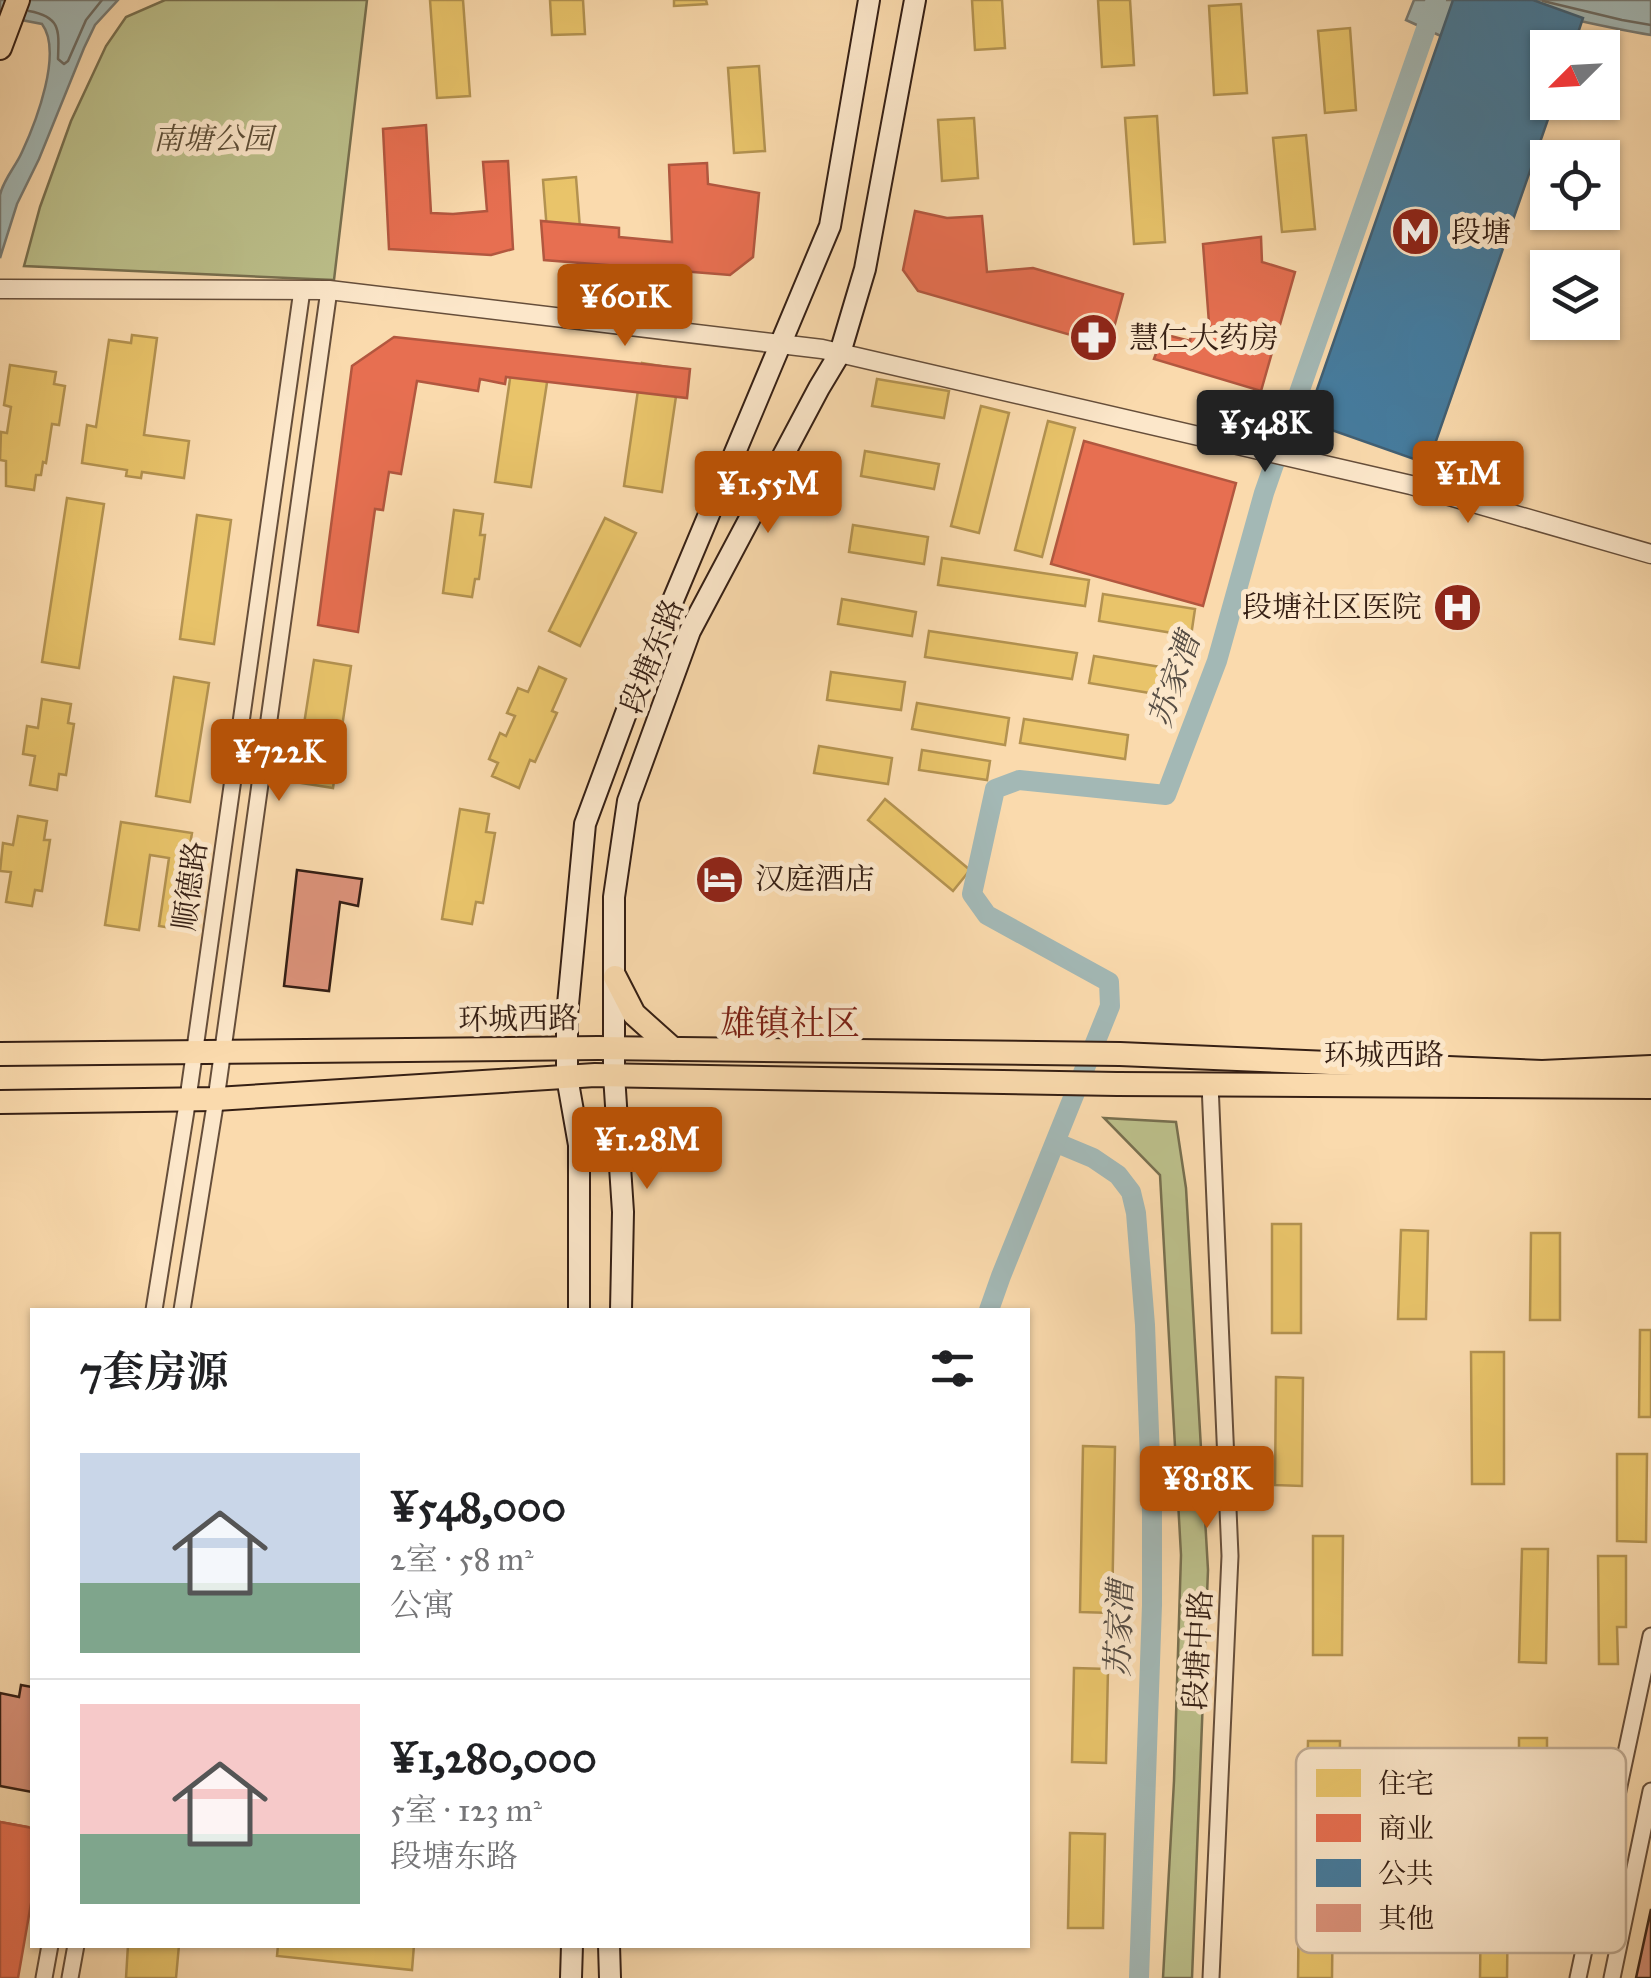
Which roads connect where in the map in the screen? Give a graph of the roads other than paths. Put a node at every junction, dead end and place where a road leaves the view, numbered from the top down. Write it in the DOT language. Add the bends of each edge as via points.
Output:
graph roads {
  1 [pos="18,0"];
  2 [pos="869,0"];
  3 [pos="916,0"];
  4 [pos="3,41"];
  5 [pos="0,289"];
  6 [pos="302,290"];
  7 [pos="329,290"];
  8 [pos="779,344"];
  9 [pos="840,353"];
  10 [pos="1651,554"];
  11 [pos="615,977"];
  12 [pos="567,1048"];
  13 [pos="614,1048"];
  14 [pos="674,1049"];
  15 [pos="222,1052"];
  16 [pos="194,1053"];
  17 [pos="0,1054"];
  18 [pos="1651,1067"];
  19 [pos="614,1075"];
  20 [pos="568,1077"];
  21 [pos="1210,1084"];
  22 [pos="1651,1087"];
  23 [pos="188,1098"];
  24 [pos="216,1099"];
  25 [pos="0,1102"];
  26 [pos="154,1308"];
  27 [pos="182,1308"];
  28 [pos="579,1308"];
  29 [pos="620,1308"];
  30 [pos="1651,1636"];
  31 [pos="1626,1753"];
  32 [pos="1651,1791"];
  33 [pos="1626,1911"];
  34 [pos="49,1948"];
  35 [pos="75,1948"];
  36 [pos="572,1948"];
  37 [pos="609,1948"];
  38 [pos="1583,1953"];
  39 [pos="1617,1953"];
  40 [pos="44,1978"];
  41 [pos="70,1978"];
  42 [pos="571,1978"];
  43 [pos="610,1978"];
  44 [pos="1211,1978"];
  45 [pos="1578,1978"];
  46 [pos="1612,1978"];
  1 -- 4 [label="main road"];
  2 -- 8 [label="main road, 段塘东路" via="830,226"];
  3 -- 9 [label="main road, 段塘东路" via="865,269"];
  5 -- 6 [label="street"];
  6 -- 7 [label="street"];
  6 -- 16 [label="street, 顺德路"];
  7 -- 8 [label="street"];
  7 -- 15 [label="street, 顺德路"];
  8 -- 9 [label="street"];
  8 -- 12 [label="main road, 段塘东路" via="585,824"];
  9 -- 10 [label="street" via="1411,485"];
  9 -- 11 [label="main road, 段塘东路" via="690,630 640,767 614,897"];
  11 -- 13 [label="main road, 段塘东路"];
  11 -- 14 [label="main road" via="634,1014"];
  12 -- 13 [label="main road, 环城西路"];
  12 -- 15 [label="main road, 环城西路"];
  12 -- 20 [label="main road, 段塘东路"];
  13 -- 14 [label="main road, 环城西路"];
  13 -- 19 [label="main road, 段塘东路"];
  14 -- 18 [label="main road, 环城西路" via="1120,1054 1542,1072"];
  15 -- 16 [label="main road, 环城西路"];
  15 -- 24 [label="street, 顺德路"];
  16 -- 17 [label="main road, 环城西路"];
  16 -- 23 [label="street, 顺德路"];
  19 -- 20 [label="main road, 环城西路"];
  19 -- 21 [label="main road, 环城西路"];
  19 -- 29 [label="main road, 段塘东路" via="623,1212"];
  20 -- 24 [label="main road, 环城西路"];
  20 -- 28 [label="main road, 段塘东路" via="578,1145"];
  21 -- 22 [label="main road, 环城西路"];
  21 -- 44 [label="street, 段塘中路" via="1230,1556"];
  23 -- 24 [label="main road, 环城西路"];
  23 -- 25 [label="main road, 环城西路"];
  23 -- 26 [label="street, 顺德路"];
  24 -- 27 [label="street, 顺德路"];
  30 -- 31 [label="street"];
  32 -- 33 [label="street"];
  34 -- 40 [label="street"];
  35 -- 41 [label="street"];
  36 -- 42 [label="main road"];
  37 -- 43 [label="main road"];
  38 -- 45 [label="street"];
  39 -- 46 [label="street"];
}
